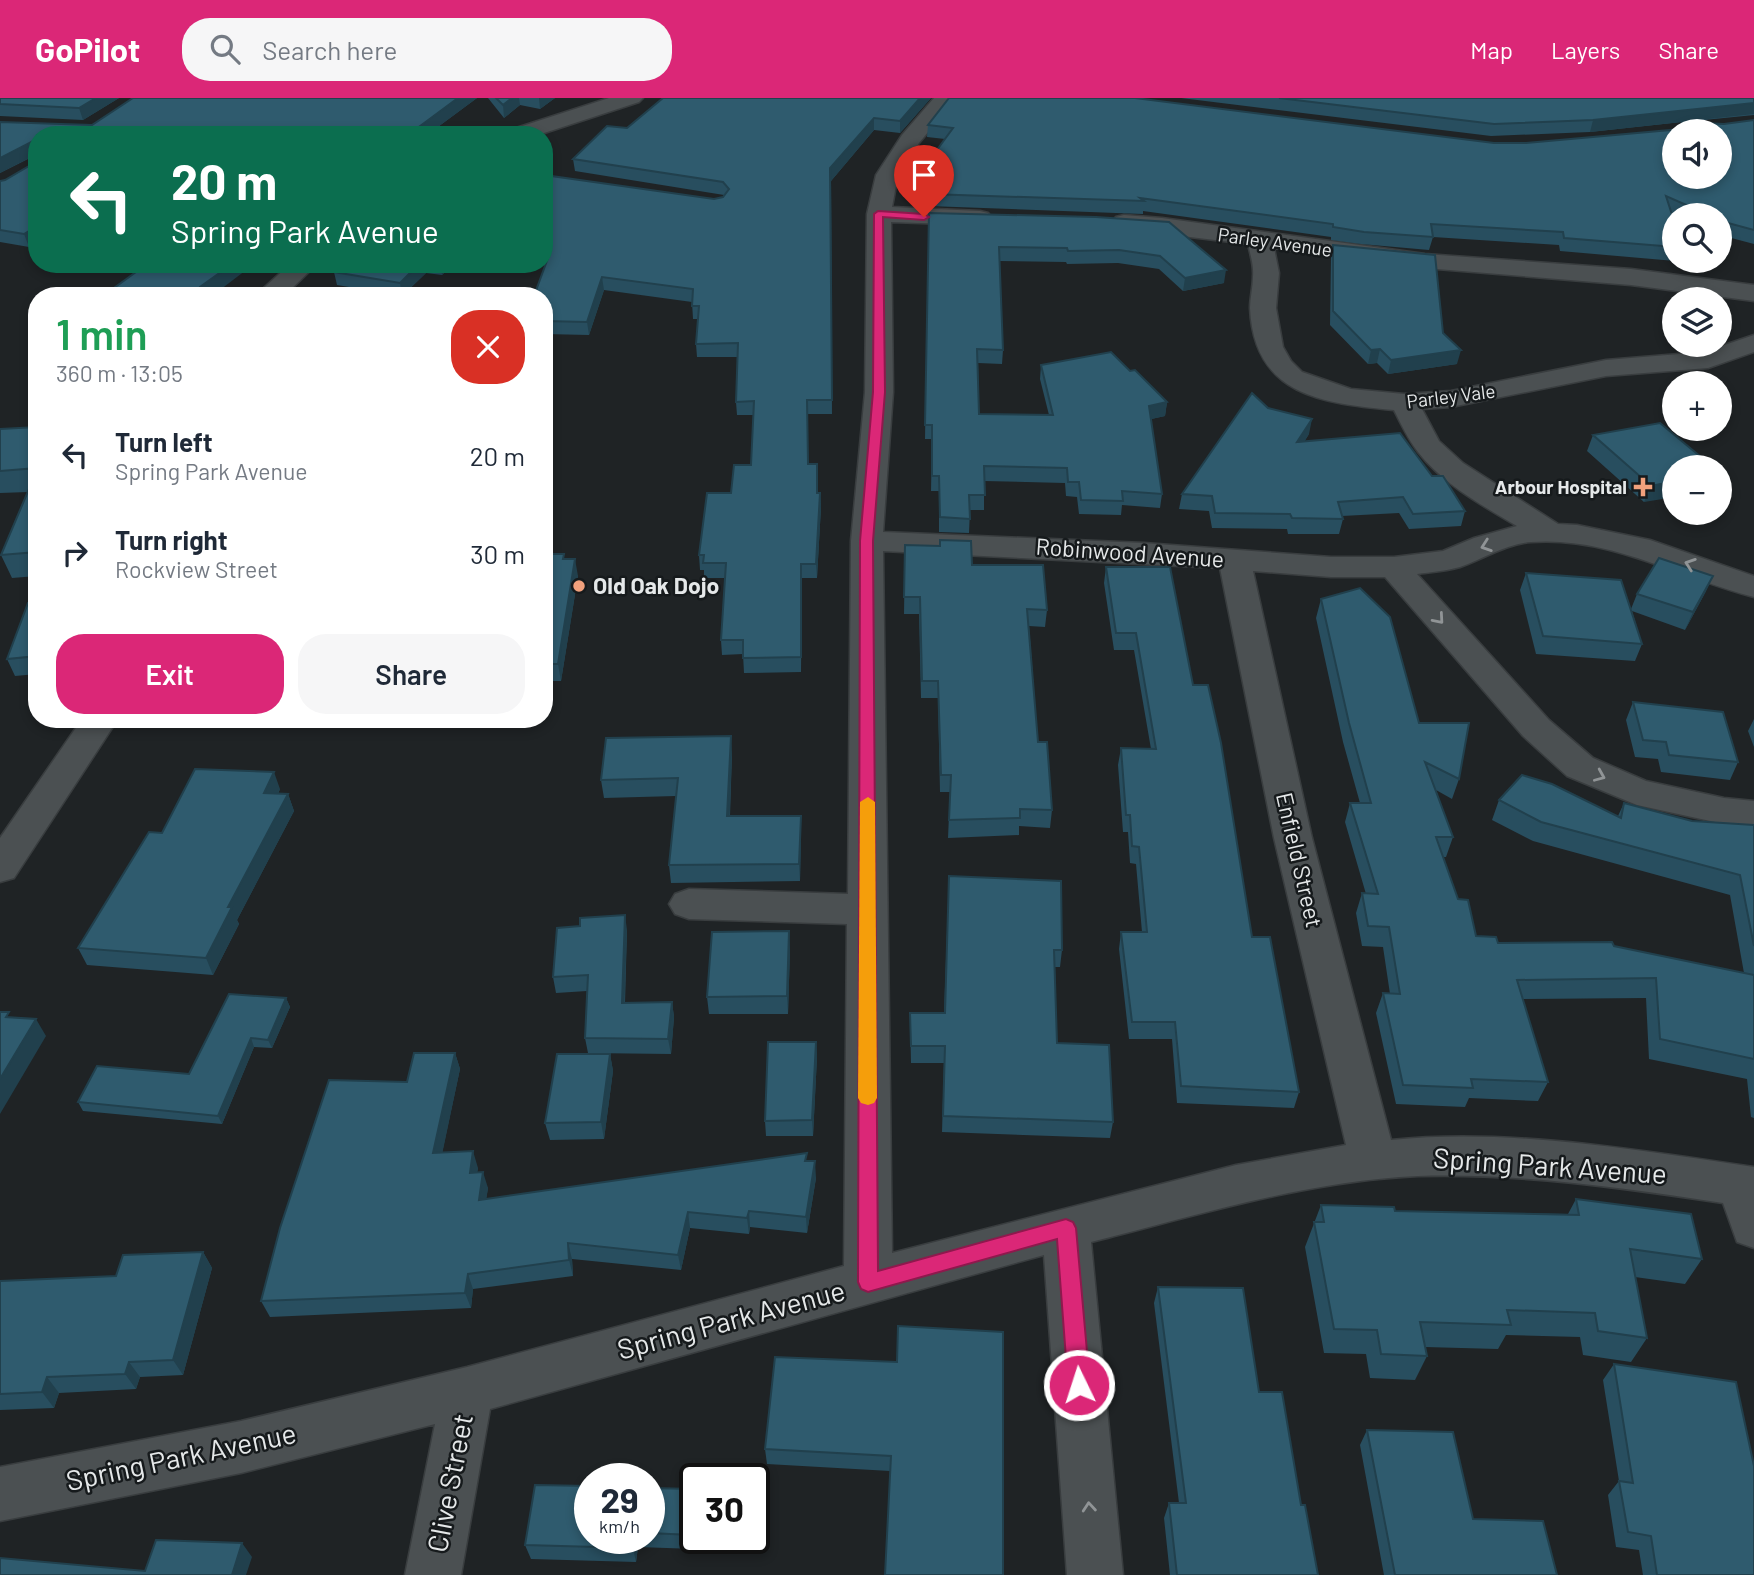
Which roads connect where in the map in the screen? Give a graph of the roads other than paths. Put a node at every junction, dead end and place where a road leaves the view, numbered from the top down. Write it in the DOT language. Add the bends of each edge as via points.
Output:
graph roads {
  1 [pos="632,98"];
  2 [pos="945,98"];
  3 [pos="541,126"];
  4 [pos="878,214"];
  5 [pos="1004,218"];
  6 [pos="1095,219"];
  7 [pos="1260,240"];
  8 [pos="295,273"];
  9 [pos="278,287"];
  10 [pos="1754,293"];
  11 [pos="1754,343"];
  12 [pos="1404,402"];
  13 [pos="1552,534"];
  14 [pos="866,541"];
  15 [pos="1234,559"];
  16 [pos="1394,567"];
  17 [pos="1754,587"];
  18 [pos="94,728"];
  19 [pos="1754,814"];
  20 [pos="0,868"];
  21 [pos="689,904"];
  22 [pos="868,910"];
  23 [pos="1373,1160"];
  24 [pos="1750,1199"];
  25 [pos="1066,1228"];
  26 [pos="868,1282"];
  27 [pos="467,1391"];
  28 [pos="0,1494"];
  29 [pos="433,1575"];
  30 [pos="1095,1575"];
  1 -- 3 [label="street"];
  2 -- 4 [label="street" via="887,175"];
  4 -- 5 [label="street"];
  4 -- 14 [label="street" via="879,392"];
  6 -- 7 [label="street, Parley Avenue"];
  7 -- 10 [label="street, Parley Avenue" via="1426,261 1692,282"];
  7 -- 12 [label="street, Parley Vale" via="1266,273 1263,308 1270,347 1279,365 1292,378 1336,394"];
  8 -- 9 [label="street"];
  11 -- 12 [label="street, Parley Vale" via="1708,360 1606,368 1451,399"];
  12 -- 13 [label="street" via="1429,447 1445,462"];
  13 -- 16 [label="street, Robinwood Avenue, one-way" via="1528,533 1449,560"];
  17 -- 13 [label="street, Robinwood Avenue, one-way" via="1639,547 1577,534"];
  14 -- 15 [label="street, Robinwood Avenue"];
  14 -- 22 [label="street"];
  15 -- 16 [label="street, Robinwood Avenue"];
  15 -- 23 [label="street, Enfield Street" via="1293,838"];
  16 -- 19 [label="street, one-way" via="1536,729 1580,767 1637,792"];
  18 -- 20 [label="street"];
  21 -- 22 [label="street"];
  22 -- 26 [label="street"];
  23 -- 24 [label="street, Spring Park Avenue" via="1536,1159"];
  23 -- 25 [label="street, Spring Park Avenue" via="1258,1180"];
  25 -- 26 [label="street, Spring Park Avenue"];
  30 -- 25 [label="street, one-way"];
  26 -- 27 [label="street, Spring Park Avenue"];
  27 -- 28 [label="street, Spring Park Avenue" via="240,1447"];
  27 -- 29 [label="street, Clive Street"];
}
